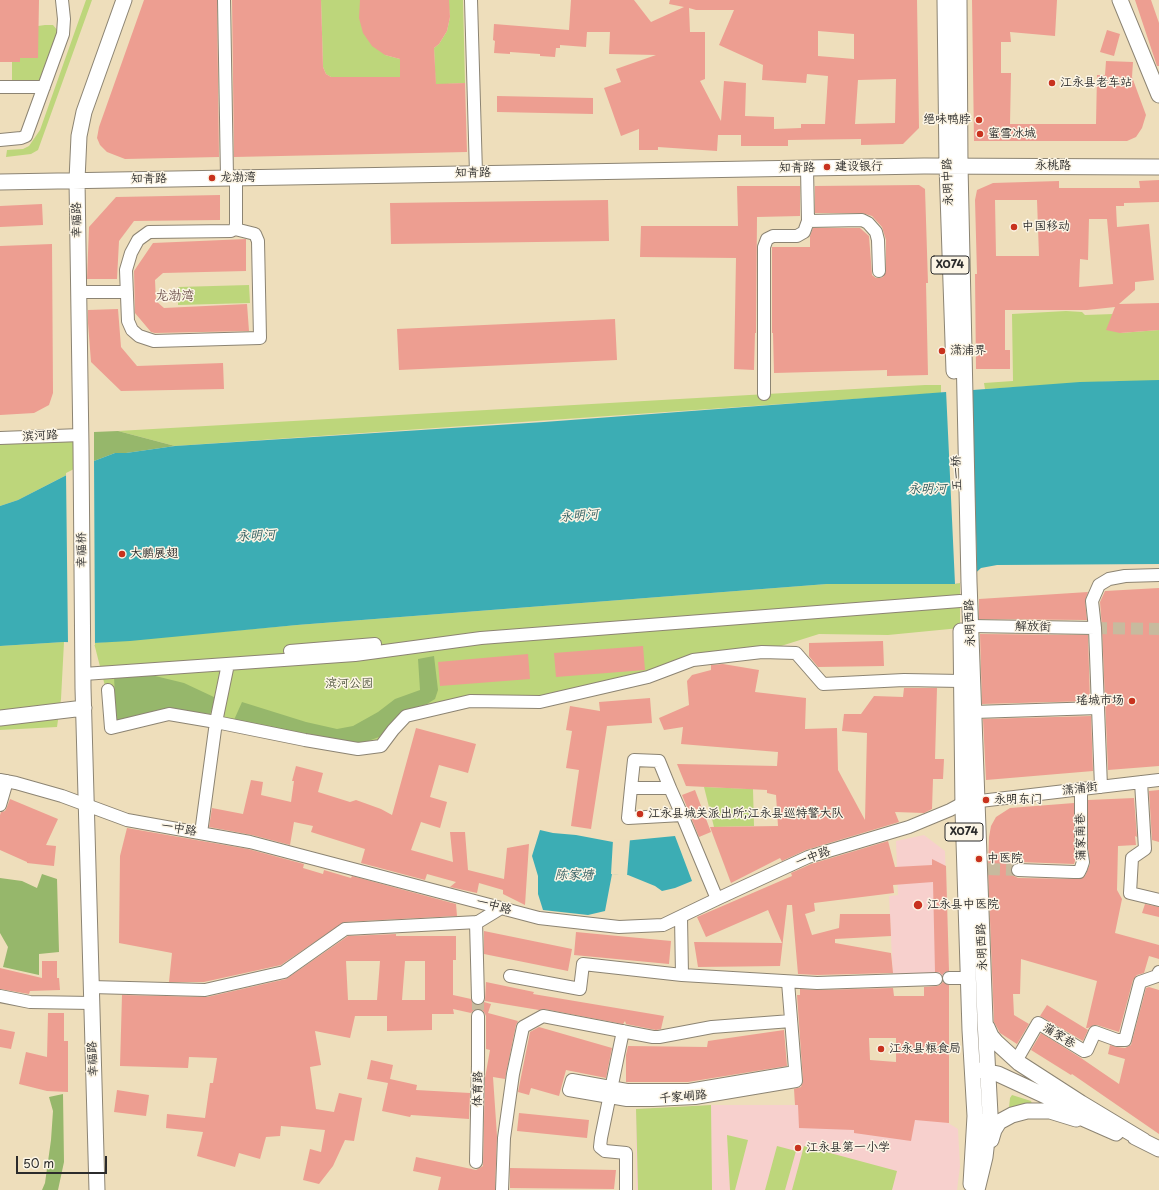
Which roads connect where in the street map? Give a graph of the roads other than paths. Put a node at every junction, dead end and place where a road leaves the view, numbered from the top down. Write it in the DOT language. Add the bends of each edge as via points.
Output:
graph roads {
  1 [pos="62,0"];
  2 [pos="124,0"];
  3 [pos="224,0"];
  4 [pos="471,0"];
  5 [pos="945,0"];
  6 [pos="959,0"];
  7 [pos="1120,0"];
  8 [pos="0,86"];
  9 [pos="44,86"];
  10 [pos="1159,95"];
  11 [pos="0,140"];
  12 [pos="953,165"];
  13 [pos="1159,167"];
  14 [pos="807,168"];
  15 [pos="476,173"];
  16 [pos="232,177"];
  17 [pos="77,180"];
  18 [pos="0,182"];
  19 [pos="808,221"];
  20 [pos="235,229"];
  21 [pos="879,271"];
  22 [pos="78,292"];
  23 [pos="127,292"];
  24 [pos="959,364"];
  25 [pos="764,394"];
  26 [pos="0,438"];
  27 [pos="81,441"];
  28 [pos="1159,575"];
  29 [pos="964,582"];
  30 [pos="960,601"];
  31 [pos="970,626"];
  32 [pos="1095,628"];
  33 [pos="470,640"];
  34 [pos="228,664"];
  35 [pos="83,670"];
  36 [pos="961,681"];
  37 [pos="108,690"];
  38 [pos="84,708"];
  39 [pos="1098,708"];
  40 [pos="974,712"];
  41 [pos="0,718"];
  42 [pos="216,722"];
  43 [pos="1159,780"];
  44 [pos="4,781"];
  45 [pos="1141,782"];
  46 [pos="1101,787"];
  47 [pos="631,788"];
  48 [pos="670,788"];
  49 [pos="1081,789"];
  50 [pos="970,802"];
  51 [pos="0,805"];
  52 [pos="86,806"];
  53 [pos="682,815"];
  54 [pos="201,833"];
  55 [pos="1018,870"];
  56 [pos="717,899"];
  57 [pos="1159,900"];
  58 [pos="501,908"];
  59 [pos="681,916"];
  60 [pos="476,922"];
  61 [pos="1159,972"];
  62 [pos="682,975"];
  63 [pos="510,976"];
  64 [pos="949,978"];
  65 [pos="968,978"];
  66 [pos="936,979"];
  67 [pos="788,982"];
  68 [pos="91,987"];
  69 [pos="0,996"];
  70 [pos="478,998"];
  71 [pos="92,1003"];
  72 [pos="478,1016"];
  73 [pos="985,1020"];
  74 [pos="791,1021"];
  75 [pos="623,1031"];
  76 [pos="1016,1061"];
  77 [pos="973,1074"];
  78 [pos="988,1076"];
  79 [pos="570,1085"];
  80 [pos="611,1092"];
  81 [pos="1108,1130"];
  82 [pos="1144,1141"];
  83 [pos="1159,1150"];
  84 [pos="476,1162"];
  85 [pos="984,1162"];
  86 [pos="97,1190"];
  87 [pos="502,1190"];
  88 [pos="626,1190"];
  89 [pos="970,1190"];
  90 [pos="976,1190"];
  1 -- 9 [label="street" via="63,34"];
  2 -- 17 [label="main road, 幸福路" via="84,112 79,136"];
  3 -- 16 [label="street"];
  4 -- 15 [label="street"];
  5 -- 12 [label="main road, 永明中路 / X074"];
  6 -- 12 [label="main road, 永明中路 / X074"];
  7 -- 10 [label="main road"];
  8 -- 9 [label="street"];
  9 -- 11 [label="street" via="26,136"];
  12 -- 13 [label="main road, 永桃路"];
  12 -- 14 [label="main road, 知青路"];
  12 -- 24 [label="main road, 永明中路 / X074"];
  14 -- 15 [label="main road, 知青路"];
  14 -- 19 [label="street"];
  15 -- 16 [label="main road, 知青路"];
  16 -- 17 [label="main road, 知青路"];
  16 -- 20 [label="street"];
  17 -- 18 [label="main road, 知青路"];
  17 -- 22 [label="main road, 幸福路"];
  19 -- 21 [label="street" via="862,220 868,223 876,232 878,240"];
  19 -- 25 [label="street" via="804,232 797,236 773,236 766,239"];
  20 -- 23 [label="street" via="149,232 138,240 131,253 126,270"];
  20 -- 23 [label="street" via="255,234 258,241 260,338 154,341 139,336 132,330 128,321"];
  22 -- 23 [label="street"];
  22 -- 27 [label="main road, 幸福路"];
  24 -- 29 [label="main road, 五一桥 / X074"];
  26 -- 27 [label="street, 滨河路"];
  27 -- 35 [label="main road, 幸福桥"];
  28 -- 32 [label="street" via="1125,576 1109,579 1099,585 1092,601"];
  29 -- 30 [label="main road, 永明西路 / X074"];
  29 -- 31 [label="main road, 永明西路 / X074"];
  30 -- 33 [label="street"];
  30 -- 36 [label="main road, 永明西路 / X074"];
  31 -- 32 [label="street, 解放街"];
  31 -- 40 [label="main road, 永明西路 / X074"];
  32 -- 39 [label="street"];
  33 -- 34 [label="street" via="380,652"];
  33 -- 35 [label="street" via="387,644"];
  34 -- 35 [label="street"];
  34 -- 42 [label="street"];
  35 -- 38 [label="main road, 幸福桥"];
  36 -- 42 [label="street" via="904,680 823,684 796,653 762,652 693,660 648,677 540,702 470,701 406,716 381,746 358,749"];
  36 -- 50 [label="main road, 永明西路 / X074"];
  37 -- 42 [label="street" via="111,728 169,714"];
  38 -- 41 [label="main road"];
  38 -- 52 [label="main road, 幸福桥"];
  39 -- 40 [label="street"];
  39 -- 46 [label="street"];
  40 -- 50 [label="main road, 永明西路 / X074"];
  42 -- 54 [label="street"];
  43 -- 45 [label="street, 潇浦街"];
  44 -- 51 [label="street"];
  44 -- 52 [label="street, 一中路" via="16,782 62,796"];
  45 -- 46 [label="street, 潇浦街"];
  45 -- 57 [label="street" via="1145,849 1132,858 1130,893"];
  46 -- 49 [label="street, 潇浦街"];
  47 -- 48 [label="street"];
  47 -- 48 [label="street" via="634,760 659,761"];
  47 -- 53 [label="street" via="628,818"];
  48 -- 53 [label="street"];
  49 -- 50 [label="street, 潇浦街"];
  49 -- 55 [label="street, 蒲家南巷" via="1083,862 1079,872"];
  50 -- 56 [label="street, 一中路" via="909,827 808,858"];
  50 -- 65 [label="main road, 永明西路 / X074"];
  50 -- 73 [label="main road, 永明西路 / X074" via="984,869"];
  52 -- 54 [label="street, 一中路" via="127,820"];
  52 -- 68 [label="main road, 幸福路"];
  53 -- 56 [label="street"];
  54 -- 58 [label="street, 一中路" via="250,842"];
  56 -- 59 [label="street, 一中路"];
  58 -- 59 [label="street, 一中路" via="539,918 619,928 663,925"];
  58 -- 60 [label="street"];
  59 -- 62 [label="street"];
  60 -- 68 [label="street" via="345,929 284,972 205,990"];
  60 -- 70 [label="street"];
  61 -- 76 [label="street, 蒲家巷" via="1157,976 1140,982 1125,1040 1117,1040 1095,1032 1087,1050 1084,1051 1038,1022"];
  62 -- 63 [label="street" via="583,964 580,989"];
  62 -- 67 [label="street"];
  64 -- 65 [label="street"];
  65 -- 77 [label="main road, 永明西路 / X074"];
  66 -- 67 [label="street"];
  67 -- 74 [label="street"];
  68 -- 71 [label="main road, 幸福路"];
  69 -- 71 [label="street" via="30,1002"];
  71 -- 86 [label="main road, 幸福路"];
  72 -- 84 [label="street, 体育路"];
  73 -- 76 [label="main road" via="991,1036"];
  73 -- 78 [label="main road, 永明西路"];
  74 -- 75 [label="street" via="712,1027 659,1037"];
  74 -- 80 [label="street, 千家峒路" via="796,1077 689,1090"];
  75 -- 80 [label="street"];
  75 -- 87 [label="street" via="543,1016 523,1027 504,1138"];
  76 -- 82 [label="main road"];
  77 -- 78 [label="main road"];
  77 -- 89 [label="main road, 永明西路" via="975,1116"];
  78 -- 81 [label="main road"];
  78 -- 82 [label="main road" via="1005,1078"];
  78 -- 85 [label="main road, 永明西路" via="990,1114"];
  79 -- 80 [label="street, 千家峒路"];
  80 -- 88 [label="street" via="600,1147 605,1151 626,1153"];
  81 -- 83 [label="main road"];
  81 -- 85 [label="main road" via="1050,1110 1027,1111 999,1122"];
  82 -- 83 [label="main road"];
  85 -- 90 [label="main road, 永明西路"];
}
